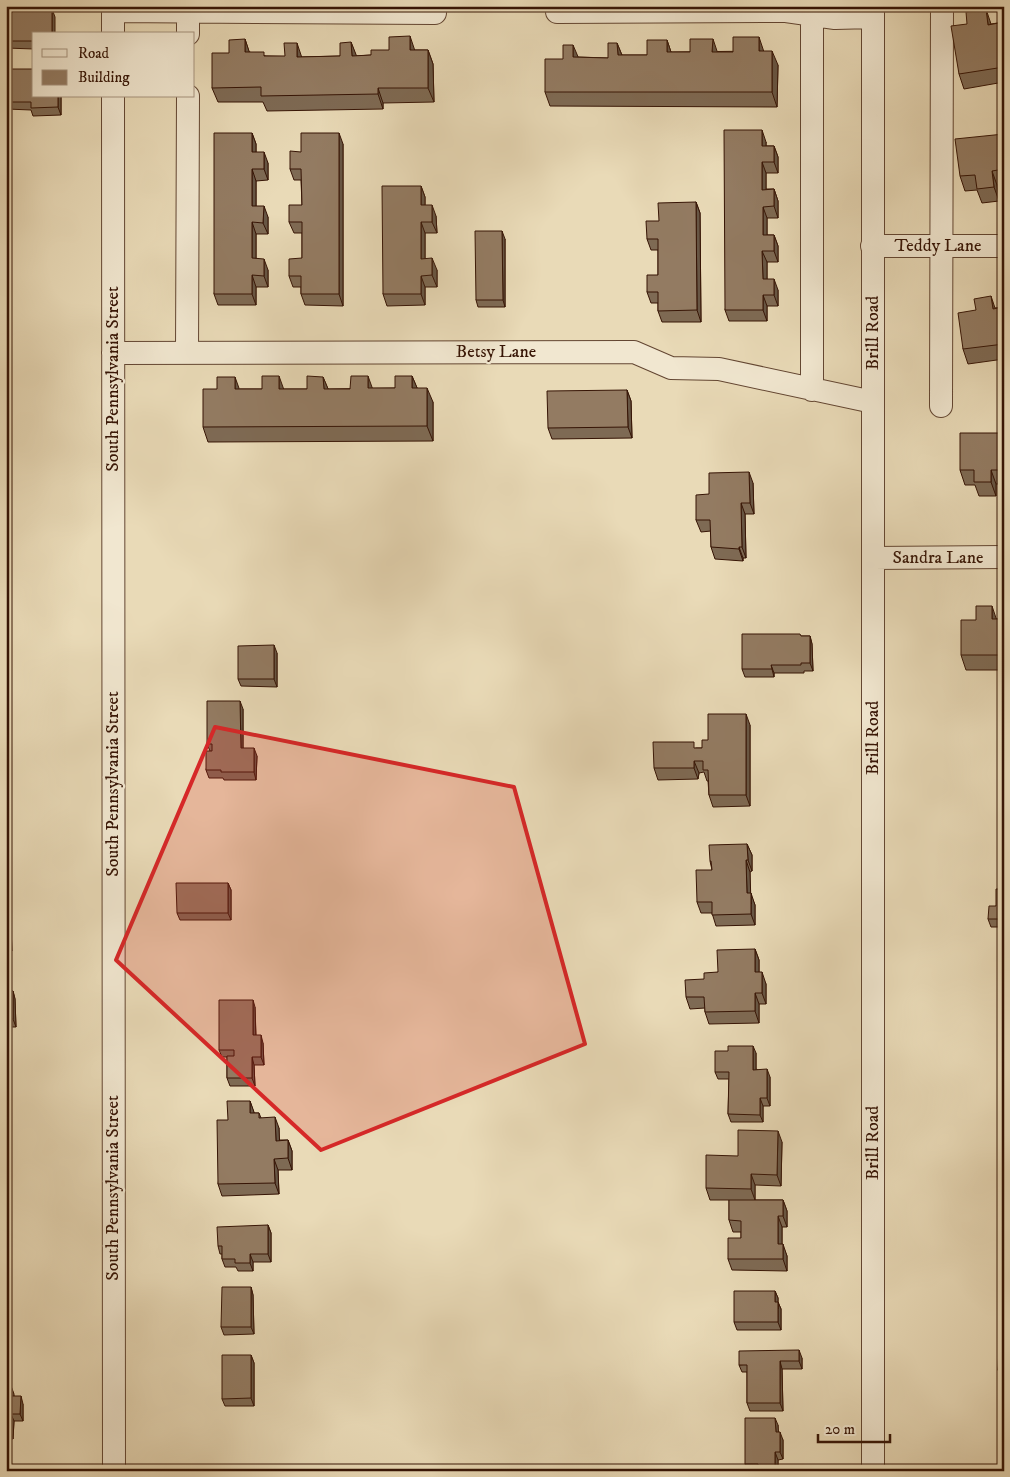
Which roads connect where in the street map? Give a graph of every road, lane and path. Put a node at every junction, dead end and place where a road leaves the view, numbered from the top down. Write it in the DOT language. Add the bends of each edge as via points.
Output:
graph roads {
  1 [pos="942,6"];
  2 [pos="113,9"];
  3 [pos="188,9"];
  4 [pos="812,10"];
  5 [pos="556,12"];
  6 [pos="873,12"];
  7 [pos="435,13"];
  8 [pos="113,32"];
  9 [pos="188,32"];
  10 [pos="113,98"];
  11 [pos="188,98"];
  12 [pos="872,246"];
  13 [pos="941,246"];
  14 [pos="1004,246"];
  15 [pos="113,353"];
  16 [pos="187,353"];
  17 [pos="812,390"];
  18 [pos="873,402"];
  19 [pos="941,406"];
  20 [pos="873,558"];
  21 [pos="1004,558"];
  22 [pos="114,1471"];
  23 [pos="873,1471"];
  1 -- 13 [label="street"];
  2 -- 3 [label="street"];
  2 -- 8 [label="street"];
  3 -- 7 [label="street"];
  3 -- 9 [label="street"];
  4 -- 5 [label="street"];
  4 -- 6 [label="street" via="835,18"];
  4 -- 17 [label="street"];
  6 -- 12 [label="street, Brill Road"];
  10 -- 15 [label="street, South Pennsylvania Street"];
  11 -- 16 [label="street"];
  12 -- 13 [label="street, Teddy Lane"];
  12 -- 18 [label="street, Brill Road"];
  13 -- 14 [label="street, Teddy Lane"];
  13 -- 19 [label="street"];
  15 -- 16 [label="street, Betsy Lane"];
  15 -- 22 [label="street, South Pennsylvania Street"];
  16 -- 17 [label="street, Betsy Lane" via="634,352 671,368 719,369"];
  17 -- 18 [label="street, Betsy Lane"];
  18 -- 20 [label="street, Brill Road"];
  20 -- 21 [label="street, Sandra Lane"];
  20 -- 23 [label="street, Brill Road"];
}
